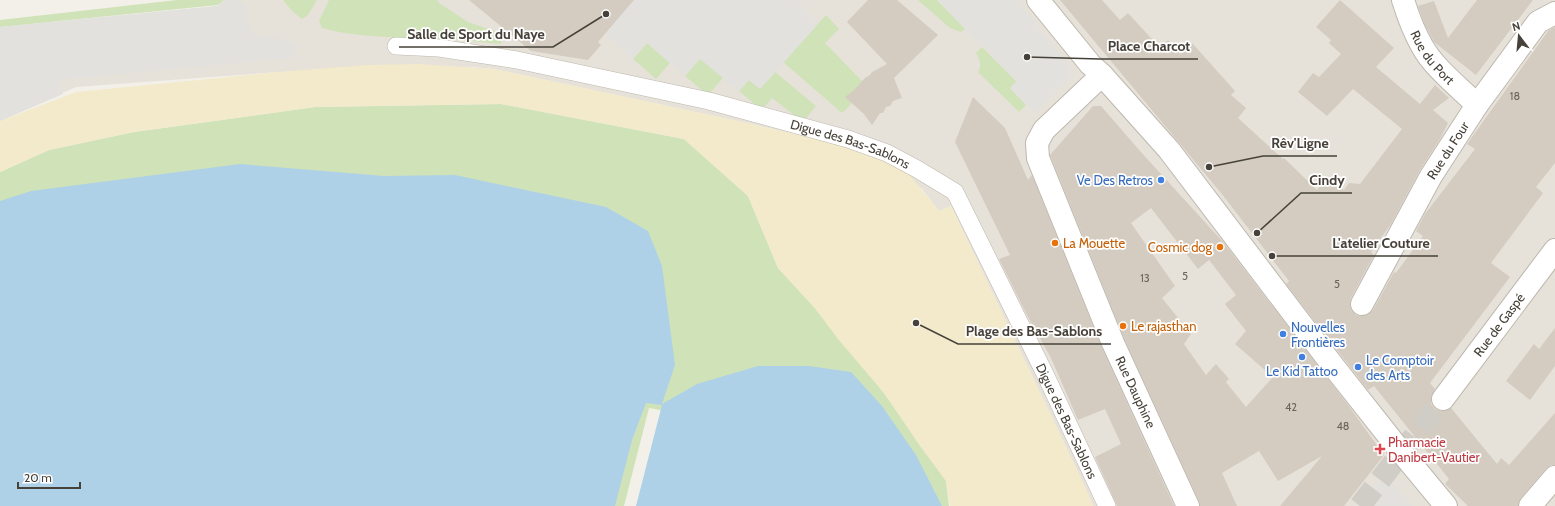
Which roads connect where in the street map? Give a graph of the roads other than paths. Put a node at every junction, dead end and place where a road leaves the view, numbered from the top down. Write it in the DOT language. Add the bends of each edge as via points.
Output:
graph roads {
  1 [pos="1038,0"];
  2 [pos="1403,0"];
  3 [pos="1555,13"];
  4 [pos="396,46"];
  5 [pos="1102,75"];
  6 [pos="1477,105"];
  7 [pos="1555,250"];
  8 [pos="1362,304"];
  9 [pos="1443,399"];
  10 [pos="1555,477"];
  11 [pos="1107,506"];
  12 [pos="1188,506"];
  13 [pos="1446,506"];
  14 [pos="1530,506"];
  1 -- 5 [label="street"];
  2 -- 6 [label="street, Rue du Port" via="1422,47"];
  3 -- 6 [label="street, Rue du Four" via="1538,22"];
  4 -- 11 [label="street, Digue des Bas-Sablons" via="439,48 517,60 709,101 887,153 955,192"];
  5 -- 12 [label="street, Rue Dauphine" via="1044,130 1037,143 1038,158 1113,343"];
  5 -- 13 [label="street" via="1170,150 1334,367"];
  6 -- 8 [label="street, Rue du Four" via="1431,176"];
  7 -- 9 [label="street, Rue de Gaspé"];
  10 -- 14 [label="street"];
}
